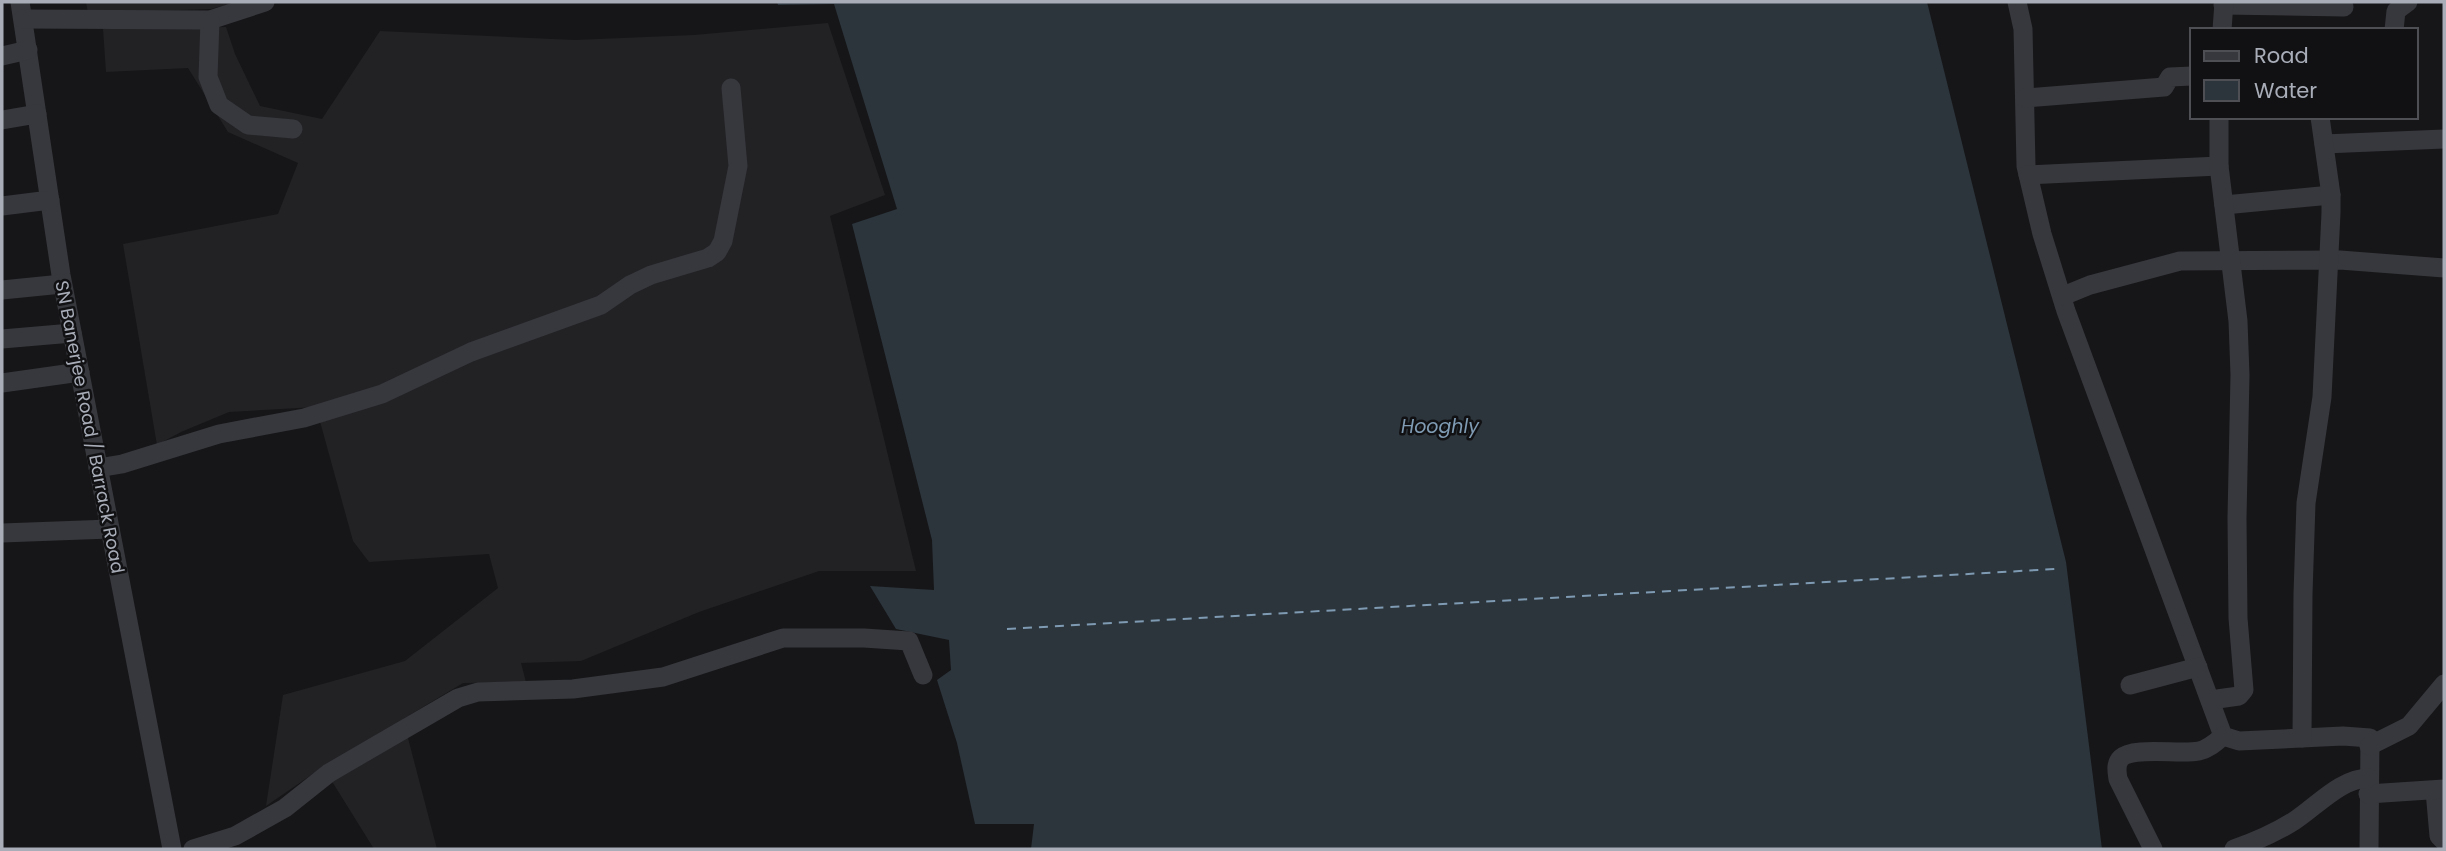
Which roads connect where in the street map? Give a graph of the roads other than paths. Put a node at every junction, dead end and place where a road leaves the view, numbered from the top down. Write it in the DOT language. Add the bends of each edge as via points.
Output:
graph roads {
  1 [pos="265,2"];
  2 [pos="2017,2"];
  3 [pos="2408,2"];
  4 [pos="2224,3"];
  5 [pos="2344,7"];
  6 [pos="22,10"];
  7 [pos="209,20"];
  8 [pos="2222,28"];
  9 [pos="2394,28"];
  10 [pos="27,50"];
  11 [pos="2,56"];
  12 [pos="2190,76"];
  13 [pos="731,88"];
  14 [pos="2025,98"];
  15 [pos="37,114"];
  16 [pos="2219,119"];
  17 [pos="2320,119"];
  18 [pos="2,120"];
  19 [pos="293,130"];
  20 [pos="2444,139"];
  21 [pos="2324,144"];
  22 [pos="2219,166"];
  23 [pos="2028,175"];
  24 [pos="2331,195"];
  25 [pos="50,200"];
  26 [pos="2224,205"];
  27 [pos="2,206"];
  28 [pos="2229,260"];
  29 [pos="2330,260"];
  30 [pos="2444,268"];
  31 [pos="62,284"];
  32 [pos="2,290"];
  33 [pos="2063,296"];
  34 [pos="72,333"];
  35 [pos="2,339"];
  36 [pos="80,372"];
  37 [pos="2,383"];
  38 [pos="98,468"];
  39 [pos="110,529"];
  40 [pos="2,533"];
  41 [pos="2198,667"];
  42 [pos="923,675"];
  43 [pos="2444,684"];
  44 [pos="2130,685"];
  45 [pos="2210,700"];
  46 [pos="2223,736"];
  47 [pos="2302,738"];
  48 [pos="2369,746"];
  49 [pos="2369,786"];
  50 [pos="2440,790"];
  51 [pos="2444,841"];
  52 [pos="172,849"];
  53 [pos="193,849"];
  54 [pos="2152,849"];
  55 [pos="2234,849"];
  56 [pos="2368,849"];
  1 -- 7 [label="street"];
  2 -- 14 [label="street" via="2023,29"];
  3 -- 9 [label="street" via="2396,11"];
  4 -- 5 [label="street"];
  4 -- 8 [label="street"];
  6 -- 7 [label="street"];
  6 -- 10 [label="street, SN Banerjee Road / Barrack Road"];
  7 -- 19 [label="street" via="208,77 219,105 248,125"];
  10 -- 11 [label="street"];
  10 -- 15 [label="street, SN Banerjee Road / Barrack Road"];
  12 -- 14 [label="street" via="2170,77 2164,87"];
  13 -- 38 [label="street" via="738,166 723,241 708,258 651,275 601,306 471,352 382,394 304,418 219,434"];
  14 -- 23 [label="street"];
  15 -- 18 [label="street"];
  15 -- 25 [label="street, SN Banerjee Road / Barrack Road"];
  16 -- 22 [label="street"];
  17 -- 21 [label="street"];
  20 -- 21 [label="street"];
  21 -- 24 [label="street"];
  22 -- 23 [label="street"];
  22 -- 26 [label="street"];
  23 -- 33 [label="street"];
  24 -- 26 [label="street"];
  24 -- 29 [label="street"];
  25 -- 27 [label="street"];
  25 -- 31 [label="street, SN Banerjee Road / Barrack Road"];
  26 -- 28 [label="street"];
  28 -- 29 [label="street"];
  28 -- 33 [label="street" via="2180,261"];
  28 -- 45 [label="street" via="2239,348 2238,618 2244,690 2239,696"];
  29 -- 30 [label="street"];
  29 -- 47 [label="street" via="2322,397 2306,503"];
  31 -- 32 [label="street"];
  31 -- 34 [label="street, SN Banerjee Road / Barrack Road"];
  33 -- 41 [label="street"];
  34 -- 35 [label="street"];
  34 -- 36 [label="street, SN Banerjee Road / Barrack Road"];
  36 -- 37 [label="street"];
  36 -- 38 [label="street, SN Banerjee Road / Barrack Road"];
  38 -- 39 [label="street, SN Banerjee Road / Barrack Road"];
  39 -- 40 [label="street"];
  39 -- 52 [label="street, SN Banerjee Road / Barrack Road"];
  41 -- 44 [label="street"];
  41 -- 45 [label="street"];
  42 -- 53 [label="street" via="909,641 783,638 663,677 573,689 478,692 458,698 329,773 285,808 235,836"];
  43 -- 48 [label="street" via="2409,726"];
  45 -- 46 [label="street"];
  46 -- 47 [label="street" via="2239,741"];
  46 -- 54 [label="street" via="2200,751 2137,753 2119,760 2118,779"];
  47 -- 48 [label="street" via="2370,738"];
  48 -- 49 [label="street"];
  49 -- 50 [label="street"];
  49 -- 55 [label="street" via="2351,780 2292,822"];
  49 -- 56 [label="street"];
  50 -- 51 [label="street" via="2439,836"];
}
